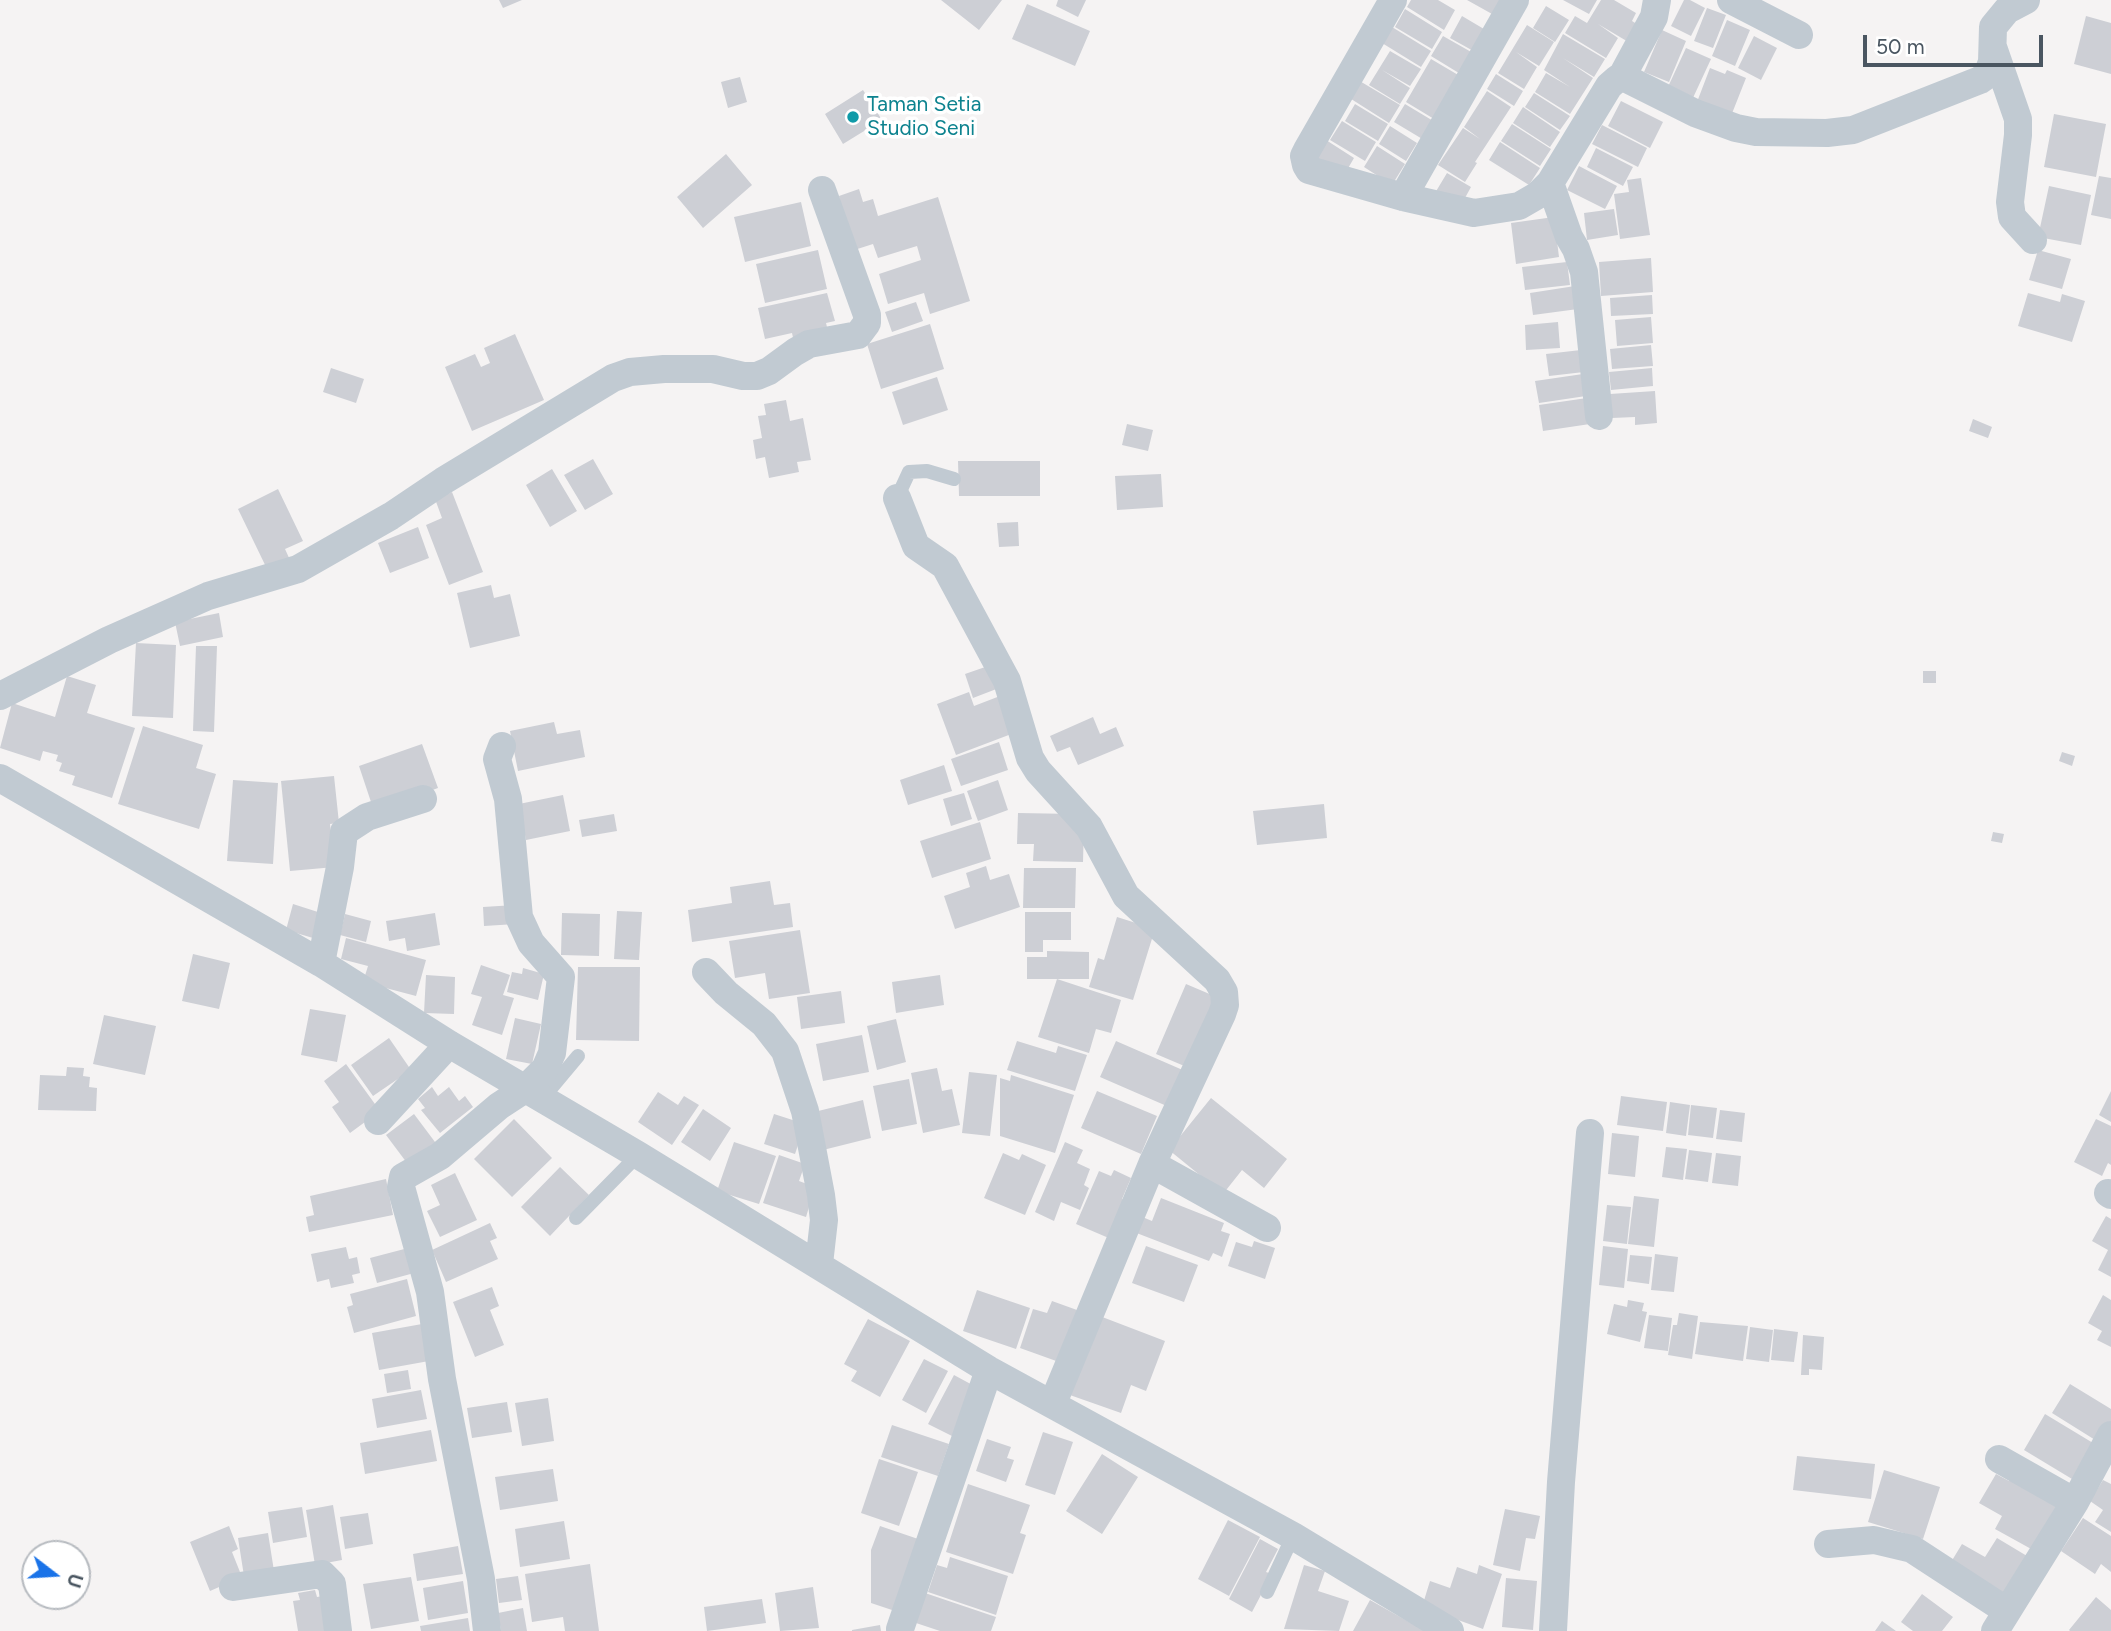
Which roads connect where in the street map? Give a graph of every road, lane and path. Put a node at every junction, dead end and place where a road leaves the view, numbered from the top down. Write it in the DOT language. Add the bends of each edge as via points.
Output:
graph roads {
  1 [pos="1393,0"];
  2 [pos="1515,0"];
  3 [pos="1657,0"];
  4 [pos="1731,0"];
  5 [pos="2026,0"];
  6 [pos="1799,35"];
  7 [pos="1992,45"];
  8 [pos="1621,78"];
  9 [pos="1550,183"];
  10 [pos="822,191"];
  11 [pos="1403,197"];
  12 [pos="2033,240"];
  13 [pos="1599,416"];
  14 [pos="954,479"];
  15 [pos="897,498"];
  16 [pos="0,696"];
  17 [pos="502,746"];
  18 [pos="0,779"];
  19 [pos="423,799"];
  20 [pos="321,963"];
  21 [pos="706,972"];
  22 [pos="449,1044"];
  23 [pos="578,1056"];
  24 [pos="534,1094"];
  25 [pos="378,1121"];
  26 [pos="1590,1133"];
  27 [pos="638,1155"];
  28 [pos="1152,1164"];
  29 [pos="576,1218"];
  30 [pos="1268,1228"];
  31 [pos="819,1264"];
  32 [pos="989,1370"];
  33 [pos="1052,1403"];
  34 [pos="2111,1435"];
  35 [pos="1999,1459"];
  36 [pos="2074,1502"];
  37 [pos="1293,1536"];
  38 [pos="1828,1544"];
  39 [pos="233,1587"];
  40 [pos="1268,1592"];
  41 [pos="2001,1621"];
  42 [pos="900,1629"];
  43 [pos="338,1631"];
  44 [pos="487,1631"];
  45 [pos="1450,1631"];
  46 [pos="1553,1631"];
  1 -- 11 [label="street" via="1304,161 1309,170"];
  2 -- 11 [label="street"];
  3 -- 8 [label="street" via="1654,17"];
  4 -- 6 [label="street"];
  5 -- 7 [label="street" via="2000,16 1993,27"];
  7 -- 8 [label="street" via="1990,69 1980,80 1866,126 1827,133 1737,128"];
  7 -- 12 [label="street" via="2018,119 2012,217"];
  8 -- 9 [label="street" via="1609,86"];
  9 -- 11 [label="street" via="1519,206 1474,213"];
  9 -- 13 [label="street" via="1584,272"];
  10 -- 16 [label="street" via="867,316 858,335 810,344 757,376 713,369 664,369 613,378 298,569 208,596"];
  14 -- 15 [label="lane" via="927,471 909,472"];
  15 -- 28 [label="street" via="916,546 945,566 1007,681 1038,771 1089,827 1126,896 1217,980 1224,992 1223,1014"];
  17 -- 24 [label="street" via="497,760 508,799 519,917 531,943 561,977 554,1040"];
  18 -- 20 [label="street"];
  19 -- 20 [label="street" via="367,817 344,832"];
  20 -- 22 [label="street"];
  21 -- 31 [label="street" via="764,1024 785,1051 804,1111 821,1195 824,1220"];
  22 -- 24 [label="street"];
  22 -- 25 [label="street"];
  23 -- 24 [label="lane"];
  24 -- 27 [label="street"];
  24 -- 44 [label="street" via="499,1106 440,1156 403,1177 401,1187 430,1293"];
  26 -- 46 [label="street"];
  27 -- 29 [label="lane"];
  27 -- 31 [label="street"];
  28 -- 30 [label="street"];
  28 -- 33 [label="street"];
  31 -- 32 [label="street"];
  32 -- 33 [label="street"];
  32 -- 42 [label="street"];
  33 -- 37 [label="street"];
  34 -- 36 [label="street"];
  35 -- 36 [label="street"];
  36 -- 41 [label="street"];
  37 -- 40 [label="lane"];
  37 -- 45 [label="street"];
  38 -- 41 [label="street" via="1874,1539 1912,1549"];
  39 -- 43 [label="street" via="323,1574 332,1584"];
}
